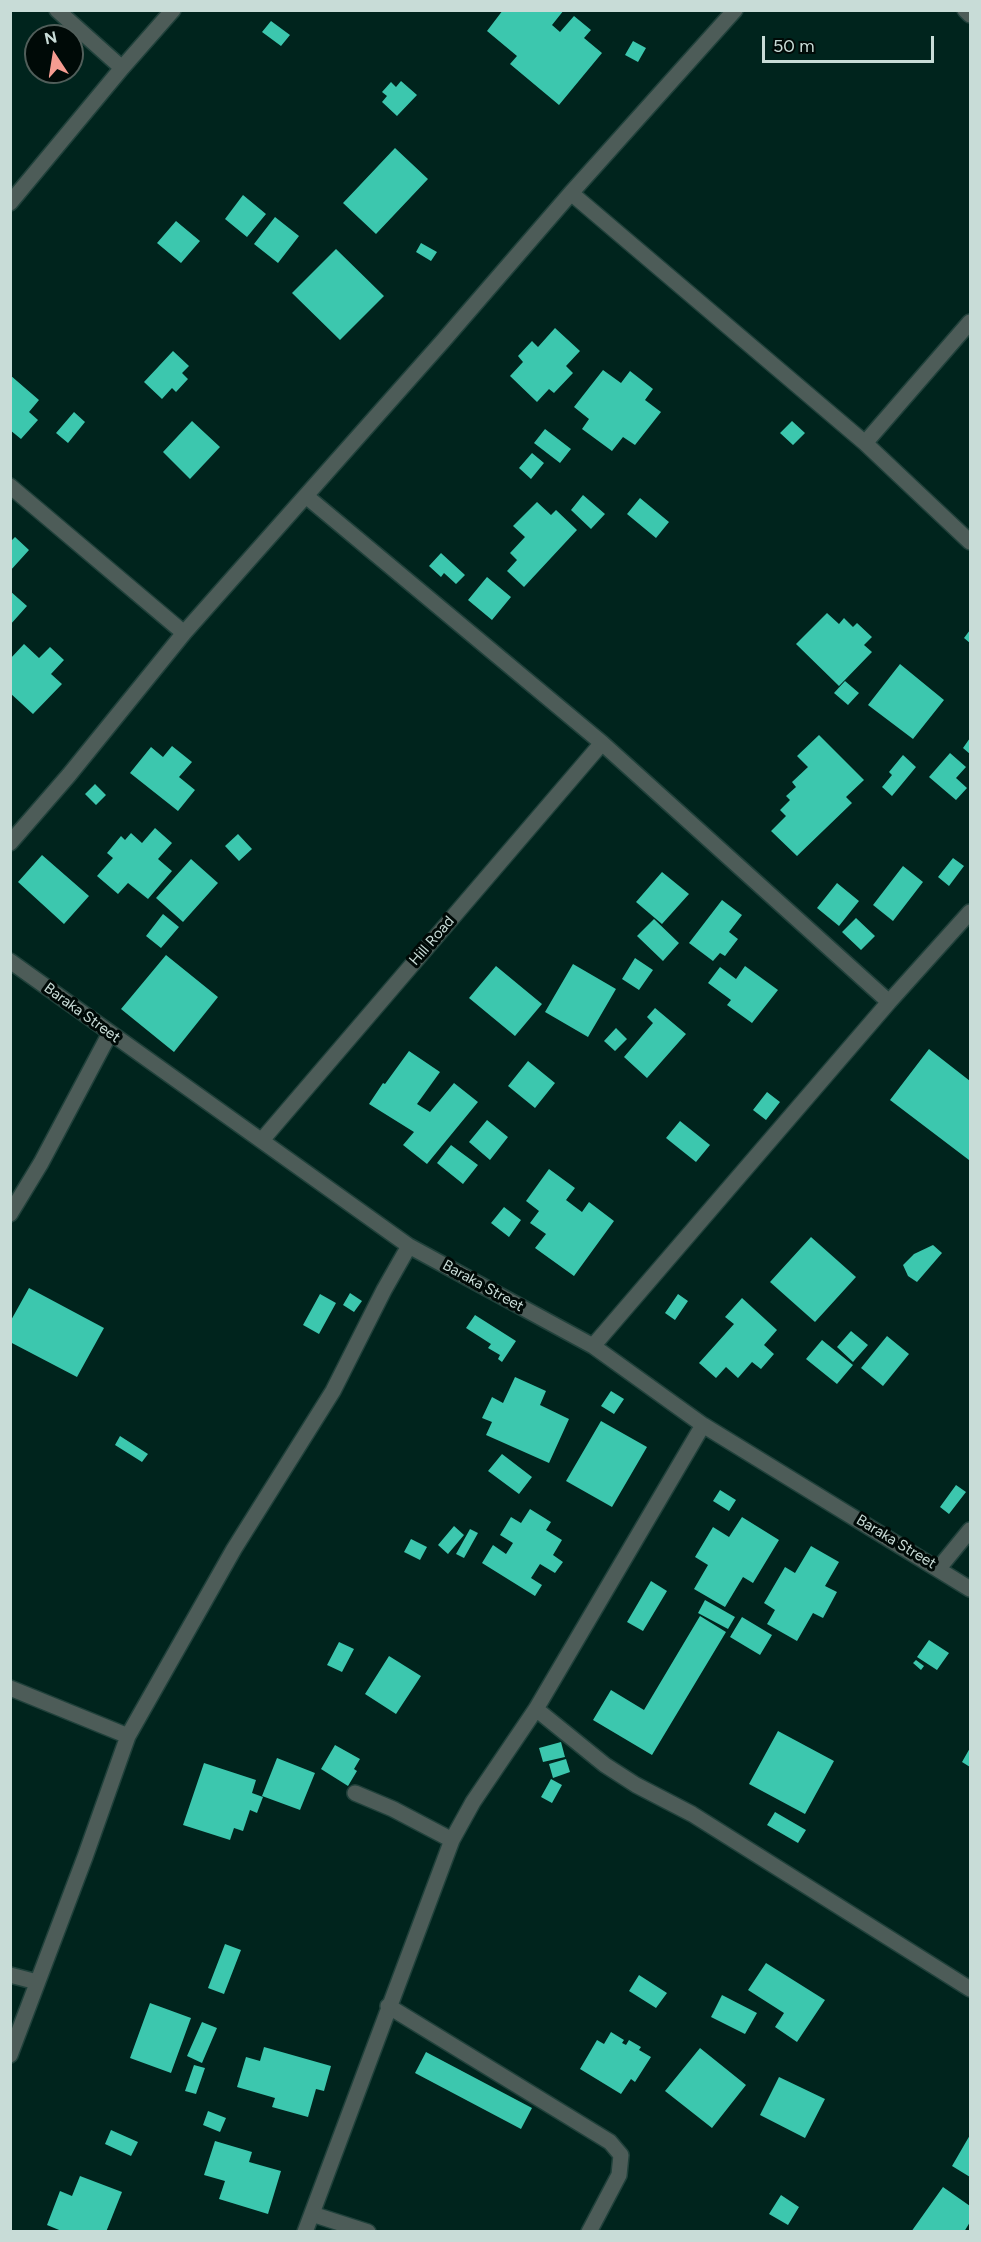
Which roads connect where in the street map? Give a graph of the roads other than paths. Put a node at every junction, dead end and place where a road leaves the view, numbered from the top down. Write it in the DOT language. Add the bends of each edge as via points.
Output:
graph roads {
  1 [pos="57,10"];
  2 [pos="173,10"];
  3 [pos="735,10"];
  4 [pos="965,10"];
  5 [pos="970,15"];
  6 [pos="122,68"];
  7 [pos="571,193"];
  8 [pos="10,203"];
  9 [pos="970,322"];
  10 [pos="866,443"];
  11 [pos="10,486"];
  12 [pos="306,496"];
  13 [pos="970,542"];
  14 [pos="184,633"];
  15 [pos="602,743"];
  16 [pos="10,843"];
  17 [pos="970,912"];
  18 [pos="10,961"];
  19 [pos="889,1002"];
  20 [pos="110,1033"];
  21 [pos="262,1140"];
  22 [pos="10,1214"];
  23 [pos="409,1246"];
  24 [pos="593,1346"];
  25 [pos="703,1425"];
  26 [pos="970,1530"];
  27 [pos="939,1568"];
  28 [pos="970,1589"];
  29 [pos="10,1688"];
  30 [pos="536,1709"];
  31 [pos="128,1736"];
  32 [pos="355,1792"];
  33 [pos="452,1840"];
  34 [pos="10,1976"];
  35 [pos="37,1982"];
  36 [pos="970,1989"];
  37 [pos="388,2006"];
  38 [pos="10,2055"];
  39 [pos="312,2214"];
  40 [pos="305,2232"];
  41 [pos="368,2232"];
  42 [pos="589,2232"];
  1 -- 6 [label="street"];
  2 -- 6 [label="street"];
  3 -- 7 [label="street"];
  4 -- 5 [label="street"];
  6 -- 8 [label="street"];
  7 -- 10 [label="street"];
  7 -- 12 [label="street"];
  9 -- 10 [label="street"];
  10 -- 13 [label="street"];
  11 -- 14 [label="street"];
  12 -- 14 [label="street"];
  12 -- 15 [label="street"];
  14 -- 16 [label="street"];
  15 -- 19 [label="street"];
  15 -- 21 [label="street, Hill Road"];
  17 -- 19 [label="street"];
  18 -- 20 [label="street, Baraka Street"];
  19 -- 24 [label="street"];
  20 -- 21 [label="street, Baraka Street"];
  20 -- 22 [label="street"];
  21 -- 23 [label="street, Baraka Street"];
  23 -- 24 [label="street, Baraka Street"];
  23 -- 31 [label="street" via="333,1390 234,1549"];
  24 -- 25 [label="street, Baraka Street"];
  25 -- 27 [label="street, Baraka Street"];
  25 -- 30 [label="street"];
  26 -- 27 [label="street"];
  27 -- 28 [label="street, Baraka Street"];
  29 -- 31 [label="street"];
  30 -- 33 [label="street"];
  30 -- 36 [label="street" via="604,1765 692,1814"];
  31 -- 35 [label="street"];
  32 -- 33 [label="street"];
  33 -- 37 [label="street"];
  34 -- 35 [label="street"];
  35 -- 38 [label="street"];
  37 -- 39 [label="street"];
  37 -- 42 [label="street" via="615,2148 621,2155 619,2175"];
  39 -- 40 [label="street"];
  39 -- 41 [label="street"];
}
